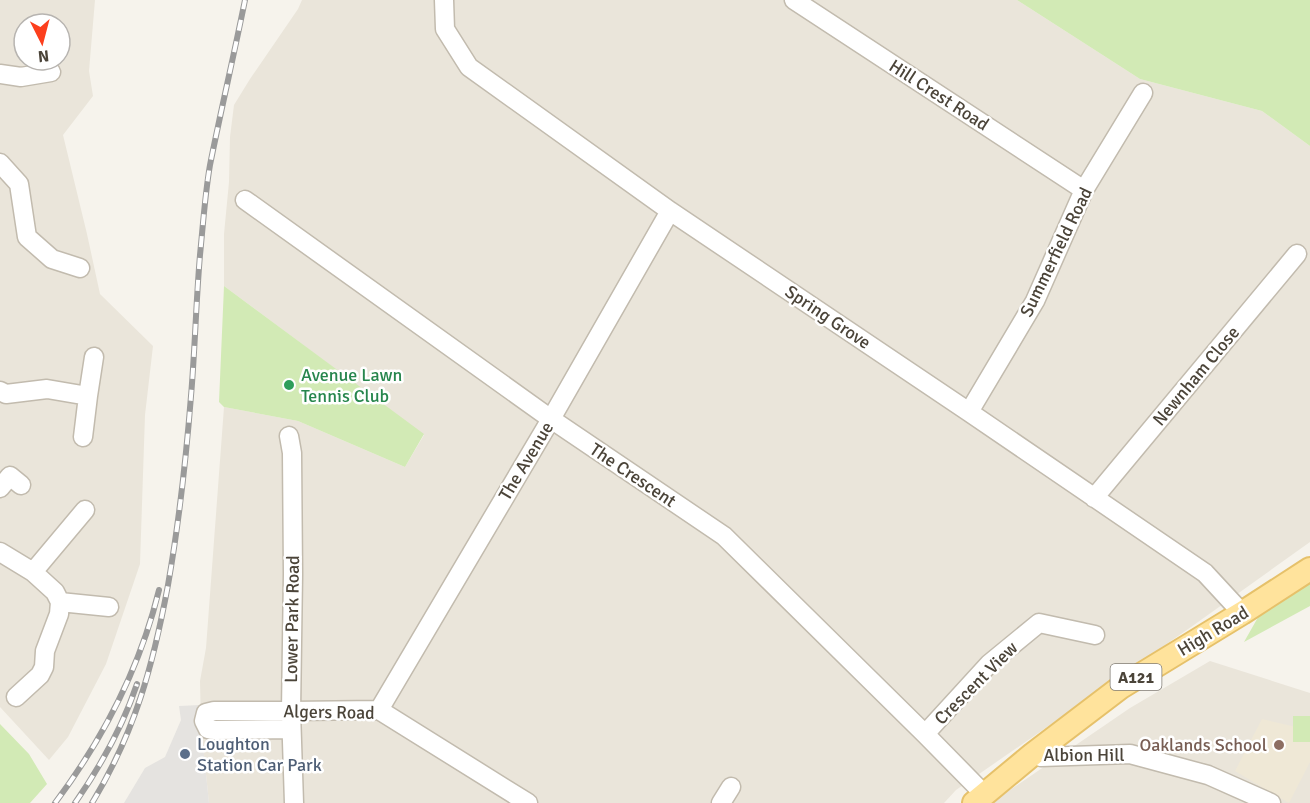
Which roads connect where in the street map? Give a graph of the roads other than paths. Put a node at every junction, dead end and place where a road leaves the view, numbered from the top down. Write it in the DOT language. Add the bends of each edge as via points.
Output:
graph roads {
  1 [pos="444,0"];
  2 [pos="794,0"];
  3 [pos="51,72"];
  4 [pos="0,74"];
  5 [pos="1143,93"];
  6 [pos="0,163"];
  7 [pos="1084,190"];
  8 [pos="244,200"];
  9 [pos="670,211"];
  10 [pos="1297,254"];
  11 [pos="80,268"];
  12 [pos="94,357"];
  13 [pos="0,391"];
  14 [pos="88,396"];
  15 [pos="969,412"];
  16 [pos="551,419"];
  17 [pos="289,436"];
  18 [pos="83,437"];
  19 [pos="21,486"];
  20 [pos="0,488"];
  21 [pos="1094,498"];
  22 [pos="85,510"];
  23 [pos="0,552"];
  24 [pos="1310,569"];
  25 [pos="33,572"];
  26 [pos="60,602"];
  27 [pos="109,607"];
  28 [pos="1242,613"];
  29 [pos="1095,635"];
  30 [pos="16,697"];
  31 [pos="379,710"];
  32 [pos="291,720"];
  33 [pos="925,734"];
  34 [pos="1033,754"];
  35 [pos="731,787"];
  36 [pos="979,799"];
  37 [pos="294,803"];
  38 [pos="528,803"];
  39 [pos="721,803"];
  40 [pos="1271,803"];
  1 -- 9 [label="street, Spring Grove" via="445,29 469,67"];
  2 -- 7 [label="street, Hill Crest Road"];
  3 -- 4 [label="street" via="21,77"];
  5 -- 7 [label="street, Summerfield Road"];
  6 -- 11 [label="street" via="20,184 27,237 52,259"];
  7 -- 15 [label="street, Summerfield Road" via="1035,301"];
  8 -- 16 [label="street, The Crescent"];
  9 -- 15 [label="street, Spring Grove"];
  9 -- 16 [label="street, The Avenue"];
  10 -- 21 [label="street, Newnham Close"];
  12 -- 14 [label="street"];
  13 -- 14 [label="street" via="6,394 47,389"];
  14 -- 18 [label="street"];
  15 -- 21 [label="street, Spring Grove"];
  16 -- 31 [label="street, The Avenue"];
  16 -- 33 [label="street, The Crescent" via="724,536"];
  17 -- 32 [label="street, Lower Park Road" via="293,574"];
  19 -- 20 [label="street" via="10,476"];
  21 -- 28 [label="street, Spring Grove" via="1205,573"];
  22 -- 25 [label="street"];
  23 -- 25 [label="street"];
  24 -- 28 [label="main road, High Road / A121"];
  25 -- 26 [label="street" via="56,592"];
  26 -- 27 [label="street"];
  26 -- 30 [label="street" via="44,667"];
  28 -- 34 [label="main road, High Road / A121" via="1121,687"];
  29 -- 33 [label="street, Crescent View" via="1039,623 989,664"];
  31 -- 32 [label="street, Algers Road"];
  31 -- 38 [label="street, Algers Road"];
  32 -- 37 [label="street, Lower Park Road"];
  33 -- 36 [label="street, The Crescent"];
  34 -- 36 [label="main road, High Road / A121"];
  34 -- 40 [label="street, Albion Hill" via="1130,754 1208,775"];
  35 -- 39 [label="street"];
}
